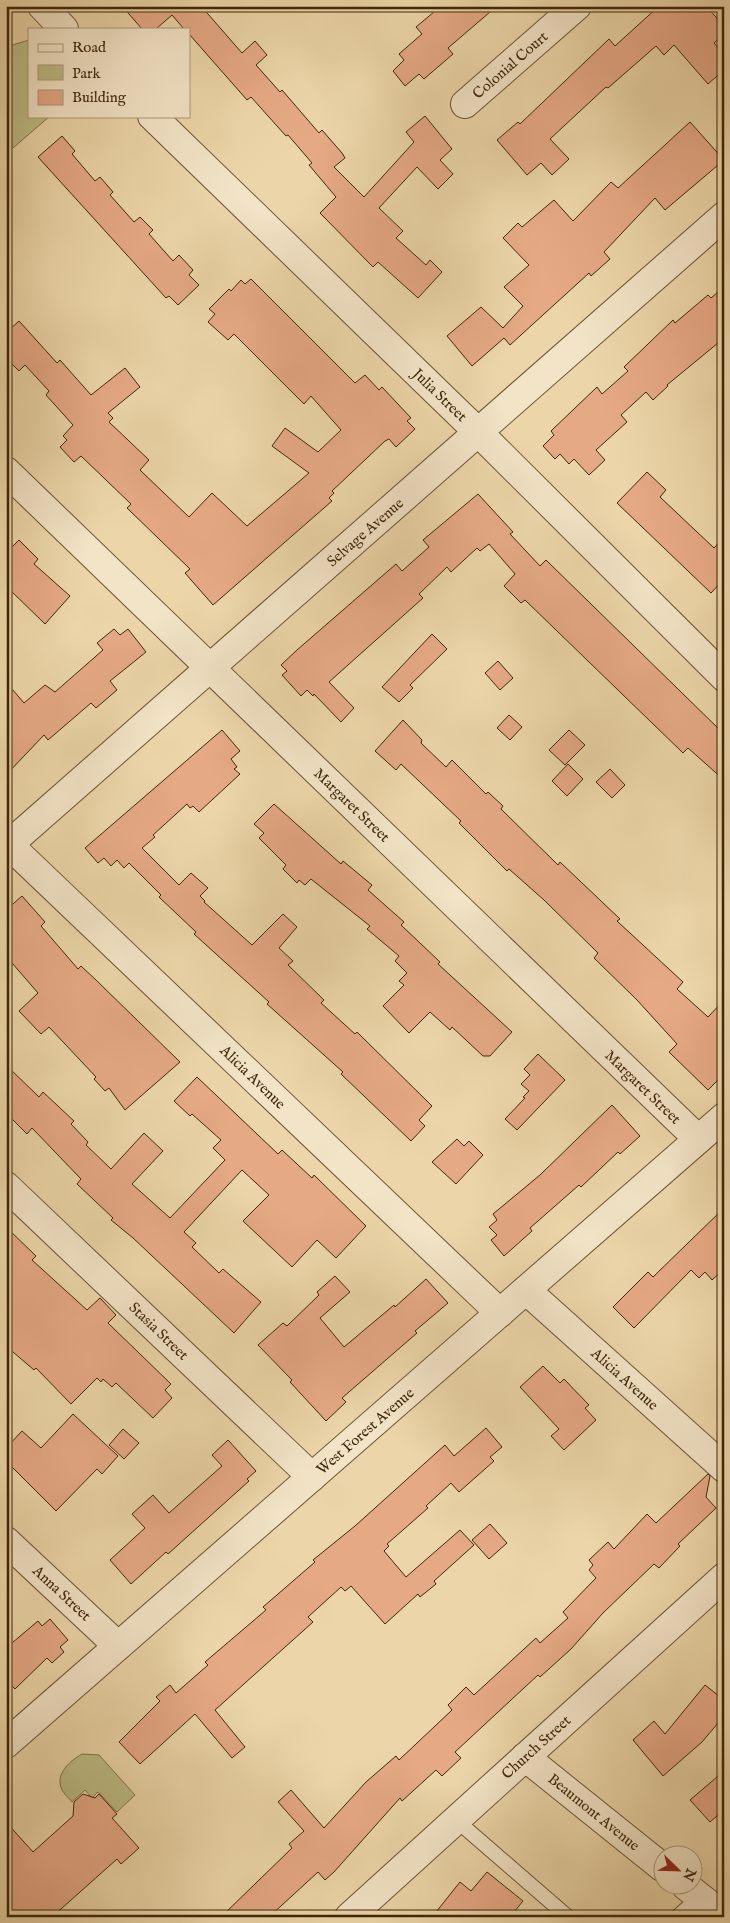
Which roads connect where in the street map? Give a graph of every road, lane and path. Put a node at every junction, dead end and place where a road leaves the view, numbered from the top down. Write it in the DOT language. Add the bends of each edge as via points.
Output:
graph roads {
  1 [pos="42,6"];
  2 [pos="577,6"];
  3 [pos="63,28"];
  4 [pos="465,104"];
  5 [pos="154,118"];
  6 [pos="724,216"];
  7 [pos="478,432"];
  8 [pos="6,471"];
  9 [pos="210,668"];
  10 [pos="724,677"];
  11 [pos="7,845"];
  12 [pos="724,1117"];
  13 [pos="698,1139"];
  14 [pos="6,1186"];
  15 [pos="526,1290"];
  16 [pos="500,1313"];
  17 [pos="724,1468"];
  18 [pos="312,1477"];
  19 [pos="6,1540"];
  20 [pos="724,1577"];
  21 [pos="118,1646"];
  22 [pos="6,1744"];
  23 [pos="525,1757"];
  24 [pos="456,1820"];
  25 [pos="652,1859"];
  26 [pos="690,1896"];
  27 [pos="699,1896"];
  28 [pos="724,1916"];
  29 [pos="349,1917"];
  30 [pos="568,1917"];
  31 [pos="677,1917"];
  1 -- 3 [label="street"];
  2 -- 4 [label="street, Colonial Court"];
  5 -- 7 [label="street, Julia Street"];
  6 -- 7 [label="street, Selvage Avenue"];
  7 -- 9 [label="street, Selvage Avenue"];
  7 -- 10 [label="street, Julia Street"];
  8 -- 9 [label="street, Margaret Street"];
  9 -- 11 [label="street, Selvage Avenue"];
  9 -- 13 [label="street, Margaret Street"];
  11 -- 16 [label="street, Alicia Avenue"];
  12 -- 13 [label="street, West Forest Avenue"];
  13 -- 15 [label="street, West Forest Avenue"];
  14 -- 18 [label="street, Stasia Street"];
  15 -- 16 [label="street, West Forest Avenue"];
  15 -- 17 [label="street, Alicia Avenue"];
  16 -- 18 [label="street, West Forest Avenue"];
  18 -- 21 [label="street, West Forest Avenue"];
  19 -- 21 [label="street, Anna Street"];
  20 -- 23 [label="street, Church Street"];
  21 -- 22 [label="street, West Forest Avenue"];
  23 -- 24 [label="street, Church Street"];
  23 -- 25 [label="street, Beaumont Avenue"];
  24 -- 29 [label="street, Church Street"];
  24 -- 30 [label="lane"];
  26 -- 31 [label="lane"];
  27 -- 28 [label="street"];
}
